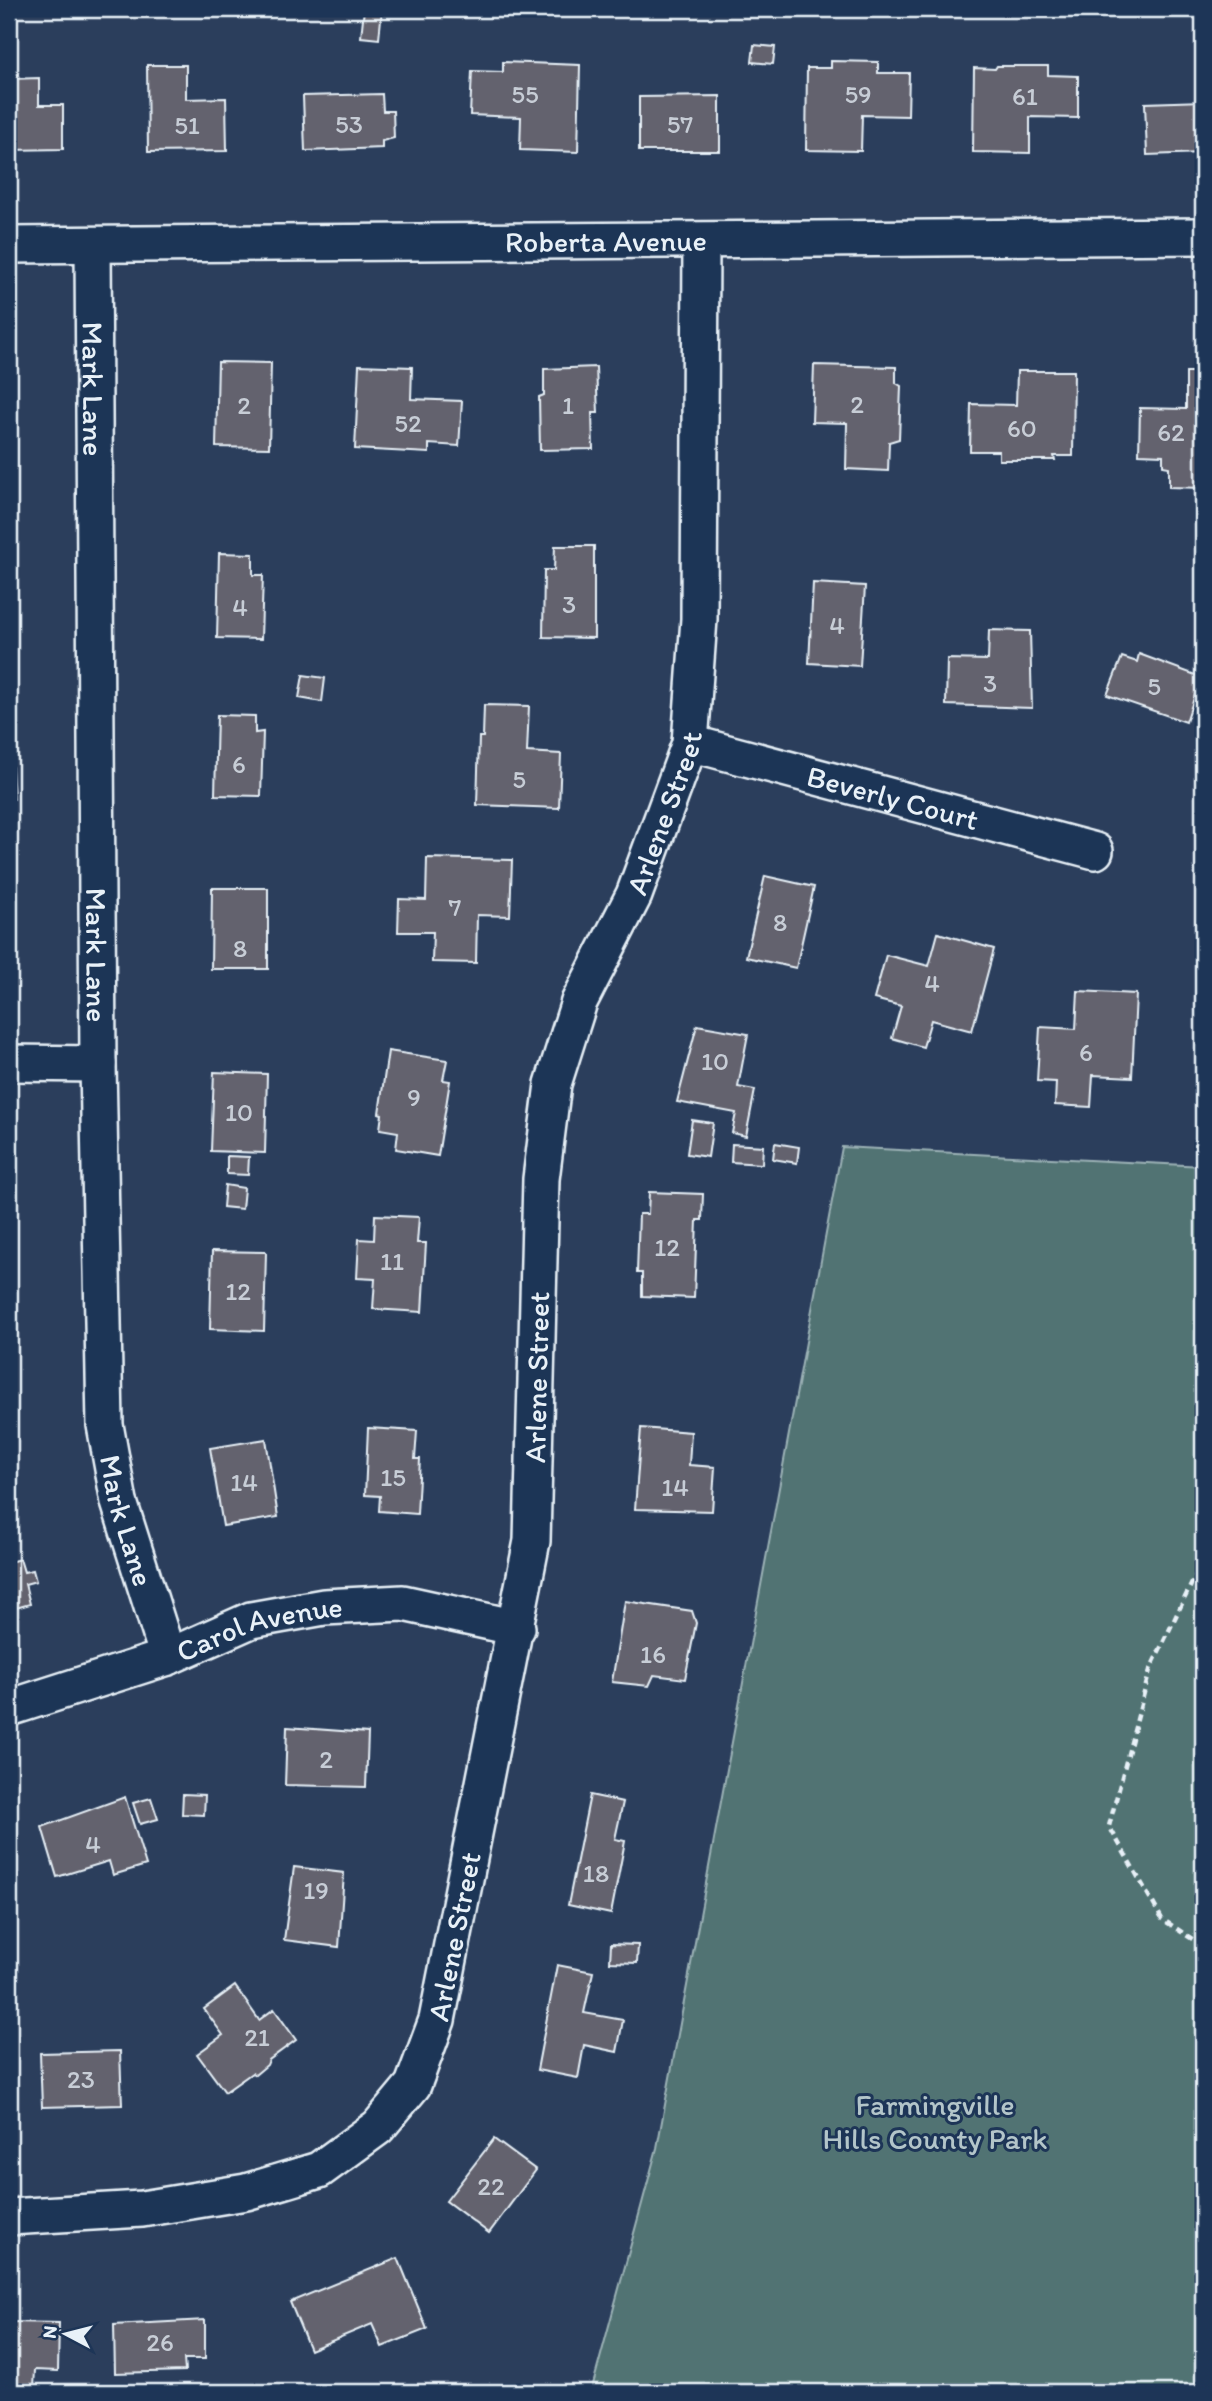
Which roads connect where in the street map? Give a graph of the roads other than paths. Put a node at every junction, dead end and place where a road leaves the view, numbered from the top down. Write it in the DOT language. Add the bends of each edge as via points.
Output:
graph roads {
  1 [pos="1203,236"];
  2 [pos="701,242"];
  3 [pos="9,244"];
  4 [pos="93,245"];
  5 [pos="690,743"];
  6 [pos="1095,850"];
  7 [pos="9,1063"];
  8 [pos="98,1064"];
  9 [pos="517,1628"];
  10 [pos="168,1657"];
  11 [pos="9,1708"];
  12 [pos="9,2217"];
  1 -- 2 [label="street, Roberta Avenue"];
  2 -- 4 [label="street, Roberta Avenue"];
  2 -- 5 [label="street, Arlene Street" via="699,619"];
  3 -- 4 [label="street, Roberta Avenue"];
  4 -- 8 [label="street, Mark Lane"];
  5 -- 6 [label="street, Beverly Court"];
  5 -- 9 [label="street, Arlene Street" via="635,895 579,1002 553,1084 541,1179 532,1541"];
  7 -- 8 [label="street"];
  8 -- 10 [label="street, Mark Lane" via="105,1425 119,1502"];
  9 -- 10 [label="street, Carol Avenue" via="403,1603 324,1608 251,1620"];
  9 -- 12 [label="street, Arlene Street" via="437,2020 413,2085 378,2127 319,2170 246,2192 142,2209"];
  10 -- 11 [label="street, Carol Avenue"];
}
